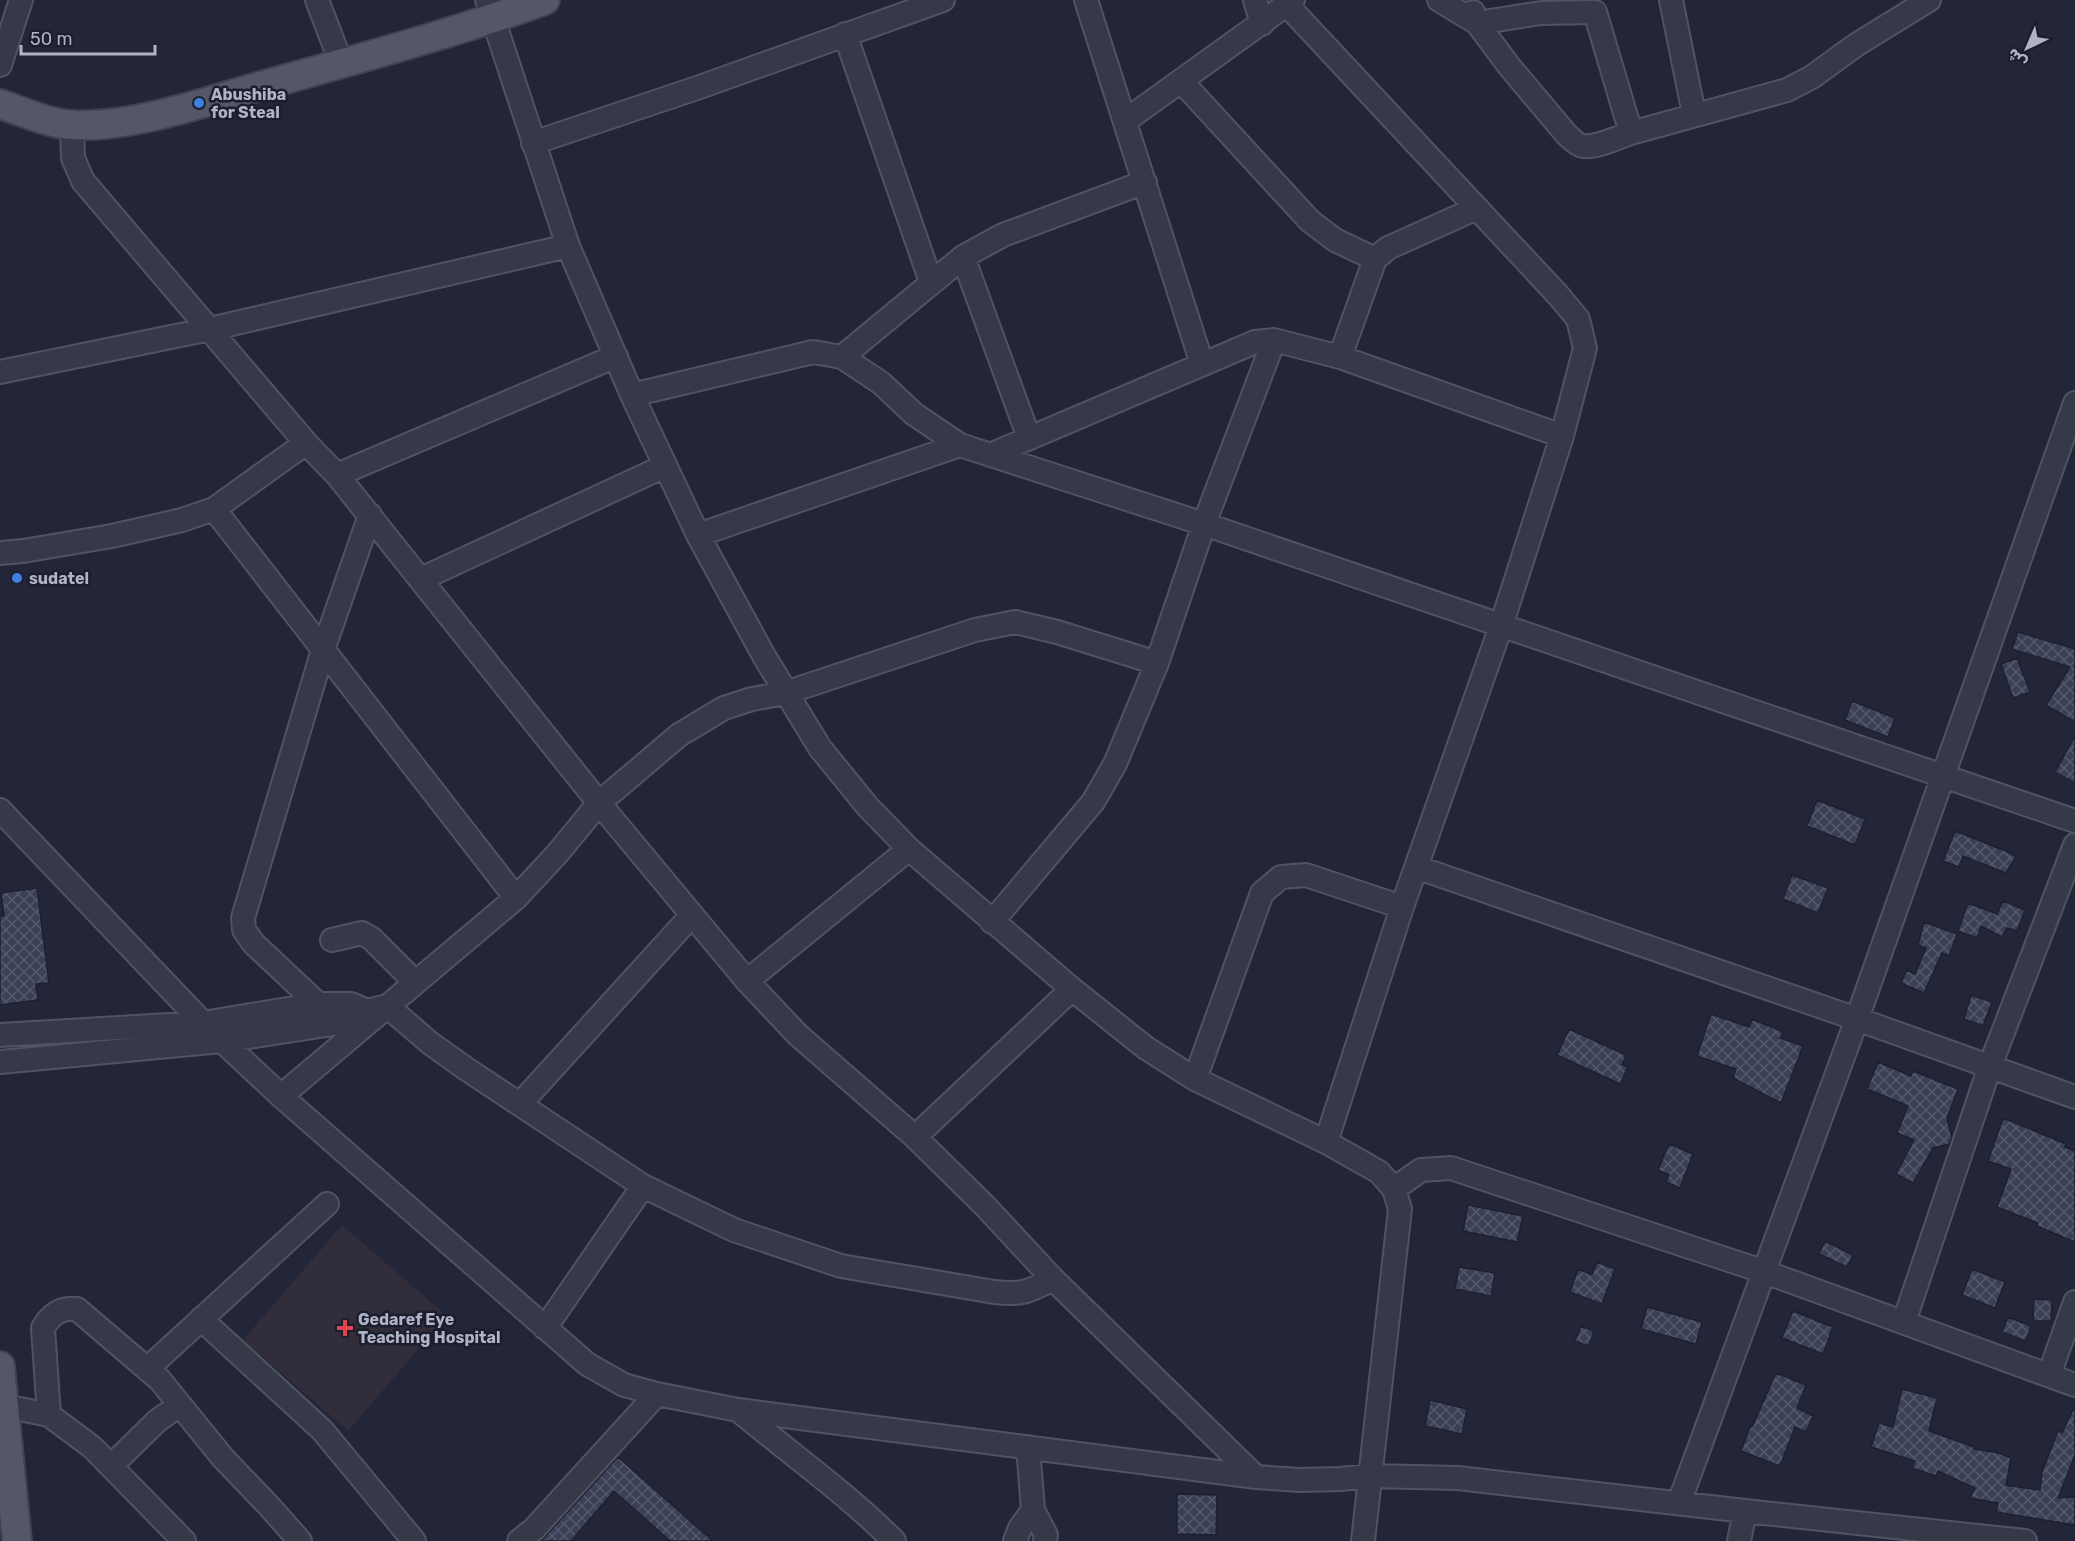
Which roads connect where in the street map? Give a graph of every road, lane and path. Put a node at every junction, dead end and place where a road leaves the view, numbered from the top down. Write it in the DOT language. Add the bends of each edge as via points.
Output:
graph roads {
  1 [pos="21,0"];
  2 [pos="317,0"];
  3 [pos="545,0"];
  4 [pos="943,0"];
  5 [pos="1086,0"];
  6 [pos="1255,0"];
  7 [pos="1438,0"];
  8 [pos="1467,0"];
  9 [pos="1671,0"];
  10 [pos="1929,0"];
  11 [pos="1290,2"];
  12 [pos="1595,6"];
  13 [pos="491,9"];
  14 [pos="1896,9"];
  15 [pos="1477,23"];
  16 [pos="1262,24"];
  17 [pos="845,34"];
  18 [pos="0,65"];
  19 [pos="342,65"];
  20 [pos="1182,82"];
  21 [pos="0,104"];
  22 [pos="1694,114"];
  23 [pos="1125,121"];
  24 [pos="72,125"];
  25 [pos="1631,133"];
  26 [pos="532,143"];
  27 [pos="1145,182"];
  28 [pos="1477,208"];
  29 [pos="568,246"];
  30 [pos="963,257"];
  31 [pos="1375,259"];
  32 [pos="931,282"];
  33 [pos="210,329"];
  34 [pos="1274,340"];
  35 [pos="616,356"];
  36 [pos="842,357"];
  37 [pos="1341,357"];
  38 [pos="1202,364"];
  39 [pos="0,372"];
  40 [pos="632,395"];
  41 [pos="2075,403"];
  42 [pos="1562,436"];
  43 [pos="1029,438"];
  44 [pos="306,443"];
  45 [pos="960,445"];
  46 [pos="990,455"];
  47 [pos="665,466"];
  48 [pos="337,475"];
  49 [pos="214,509"];
  50 [pos="370,515"];
  51 [pos="1204,524"];
  52 [pos="698,535"];
  53 [pos="0,553"];
  54 [pos="421,579"];
  55 [pos="1501,626"];
  56 [pos="323,650"];
  57 [pos="1157,663"];
  58 [pos="785,693"];
  59 [pos="1943,777"];
  60 [pos="599,803"];
  61 [pos="0,810"];
  62 [pos="2075,821"];
  63 [pos="2075,845"];
  64 [pos="909,849"];
  65 [pos="1416,867"];
  66 [pos="516,898"];
  67 [pos="1402,907"];
  68 [pos="692,915"];
  69 [pos="992,922"];
  70 [pos="332,939"];
  71 [pos="747,981"];
  72 [pos="415,982"];
  73 [pos="1072,989"];
  74 [pos="318,1004"];
  75 [pos="377,1008"];
  76 [pos="1857,1019"];
  77 [pos="203,1023"];
  78 [pos="0,1035"];
  79 [pos="222,1041"];
  80 [pos="0,1062"];
  81 [pos="1990,1066"];
  82 [pos="1194,1079"];
  83 [pos="281,1096"];
  84 [pos="2075,1097"];
  85 [pos="521,1103"];
  86 [pos="915,1137"];
  87 [pos="1326,1142"];
  88 [pos="643,1186"];
  89 [pos="1394,1189"];
  90 [pos="327,1204"];
  91 [pos="1765,1272"];
  92 [pos="1053,1279"];
  93 [pos="2075,1302"];
  94 [pos="201,1319"];
  95 [pos="1904,1322"];
  96 [pos="545,1328"];
  97 [pos="0,1366"];
  98 [pos="147,1369"];
  99 [pos="2049,1376"];
  100 [pos="2075,1385"];
  101 [pos="657,1394"];
  102 [pos="180,1405"];
  103 [pos="5,1406"];
  104 [pos="738,1410"];
  105 [pos="50,1415"];
  106 [pos="4,1446"];
  107 [pos="1028,1447"];
  108 [pos="111,1466"];
  109 [pos="1370,1476"];
  110 [pos="1256,1477"];
  111 [pos="1679,1503"];
  112 [pos="1033,1510"];
  113 [pos="1745,1511"];
  114 [pos="17,1541"];
  115 [pos="184,1541"];
  116 [pos="300,1541"];
  117 [pos="414,1541"];
  118 [pos="519,1541"];
  119 [pos="894,1541"];
  120 [pos="1016,1541"];
  121 [pos="1045,1541"];
  122 [pos="1363,1541"];
  123 [pos="1739,1541"];
  124 [pos="2025,1541"];
  1 -- 18 [label="street"];
  2 -- 19 [label="street"];
  3 -- 13 [label="main road"];
  4 -- 17 [label="street"];
  5 -- 23 [label="street"];
  6 -- 16 [label="street"];
  7 -- 15 [label="street"];
  8 -- 15 [label="street"];
  9 -- 22 [label="street"];
  10 -- 14 [label="street"];
  11 -- 16 [label="street"];
  11 -- 28 [label="street"];
  12 -- 15 [label="street"];
  12 -- 25 [label="street"];
  13 -- 19 [label="main road"];
  13 -- 26 [label="street"];
  14 -- 22 [label="street" via="1812,77 1787,90"];
  15 -- 25 [label="street" via="1576,142 1594,145"];
  16 -- 20 [label="street"];
  17 -- 26 [label="street"];
  17 -- 32 [label="street"];
  19 -- 24 [label="main road" via="124,122"];
  20 -- 23 [label="street"];
  20 -- 31 [label="street" via="1310,221 1335,240"];
  21 -- 24 [label="main road"];
  22 -- 25 [label="street"];
  23 -- 27 [label="street"];
  24 -- 33 [label="street" via="73,158 83,181"];
  26 -- 29 [label="street"];
  27 -- 30 [label="street" via="1003,235"];
  27 -- 38 [label="street"];
  28 -- 31 [label="street" via="1388,248"];
  28 -- 42 [label="street" via="1578,320 1584,348"];
  29 -- 33 [label="street"];
  29 -- 35 [label="street"];
  30 -- 32 [label="street"];
  30 -- 43 [label="street"];
  31 -- 37 [label="street"];
  32 -- 36 [label="street"];
  33 -- 39 [label="street"];
  33 -- 44 [label="street"];
  34 -- 37 [label="street"];
  34 -- 38 [label="street" via="1255,342"];
  34 -- 51 [label="street"];
  35 -- 40 [label="street"];
  35 -- 48 [label="street"];
  36 -- 40 [label="street" via="813,352"];
  36 -- 45 [label="street"];
  37 -- 42 [label="street"];
  38 -- 43 [label="street"];
  40 -- 47 [label="street"];
  41 -- 59 [label="street"];
  42 -- 55 [label="street"];
  43 -- 46 [label="street"];
  44 -- 48 [label="street"];
  44 -- 49 [label="street"];
  45 -- 46 [label="street"];
  45 -- 52 [label="street"];
  46 -- 51 [label="street"];
  47 -- 52 [label="street"];
  47 -- 54 [label="street"];
  48 -- 50 [label="street"];
  49 -- 53 [label="street" via="146,530"];
  49 -- 56 [label="street"];
  50 -- 54 [label="street"];
  50 -- 56 [label="street"];
  51 -- 55 [label="street"];
  51 -- 57 [label="street"];
  52 -- 58 [label="street"];
  54 -- 60 [label="street"];
  55 -- 59 [label="street"];
  55 -- 65 [label="street"];
  56 -- 66 [label="street"];
  56 -- 74 [label="street" via="243,918 244,930 254,944"];
  57 -- 58 [label="street" via="1015,622 975,630"];
  57 -- 69 [label="street" via="1115,764 1093,802"];
  58 -- 60 [label="street" via="724,708 680,735"];
  58 -- 64 [label="street" via="820,748"];
  59 -- 62 [label="street"];
  59 -- 76 [label="street"];
  60 -- 66 [label="street"];
  60 -- 68 [label="street"];
  61 -- 77 [label="street"];
  63 -- 81 [label="street"];
  64 -- 69 [label="street"];
  64 -- 71 [label="street"];
  65 -- 67 [label="street"];
  65 -- 76 [label="street"];
  66 -- 72 [label="street"];
  67 -- 82 [label="street" via="1306,875 1281,878 1262,893"];
  67 -- 87 [label="street"];
  68 -- 71 [label="street"];
  68 -- 85 [label="street"];
  69 -- 73 [label="street"];
  70 -- 72 [label="street" via="362,933"];
  71 -- 86 [label="street" via="798,1035"];
  72 -- 75 [label="street"];
  73 -- 82 [label="street" via="1146,1048"];
  73 -- 86 [label="street"];
  74 -- 75 [label="street"];
  74 -- 77 [label="street"];
  75 -- 79 [label="street" via="352,1021"];
  75 -- 83 [label="street"];
  75 -- 85 [label="street"];
  76 -- 81 [label="street"];
  76 -- 91 [label="street"];
  77 -- 78 [label="street"];
  77 -- 79 [label="street"];
  79 -- 80 [label="street"];
  79 -- 83 [label="street"];
  81 -- 84 [label="street"];
  81 -- 95 [label="street"];
  82 -- 87 [label="street"];
  83 -- 96 [label="street"];
  85 -- 88 [label="street"];
  86 -- 92 [label="street"];
  87 -- 89 [label="street" via="1379,1172"];
  88 -- 92 [label="street" via="734,1230 841,1266 1016,1294"];
  88 -- 96 [label="street"];
  89 -- 91 [label="street" via="1420,1170 1451,1168"];
  89 -- 109 [label="street" via="1400,1209"];
  90 -- 94 [label="street"];
  91 -- 95 [label="street"];
  91 -- 111 [label="street"];
  92 -- 110 [label="street"];
  93 -- 99 [label="street"];
  94 -- 98 [label="street"];
  94 -- 117 [label="street" via="322,1430"];
  95 -- 99 [label="street"];
  96 -- 101 [label="street" via="587,1364 624,1385"];
  97 -- 103 [label="main road"];
  98 -- 102 [label="street"];
  98 -- 105 [label="street" via="77,1309 67,1307 56,1312 43,1328"];
  99 -- 100 [label="street"];
  101 -- 104 [label="street"];
  101 -- 118 [label="street"];
  102 -- 108 [label="street" via="158,1420"];
  102 -- 116 [label="street"];
  103 -- 105 [label="street"];
  103 -- 106 [label="main road"];
  104 -- 107 [label="street"];
  104 -- 119 [label="street" via="819,1473"];
  105 -- 108 [label="street"];
  106 -- 114 [label="main road"];
  107 -- 110 [label="street"];
  107 -- 112 [label="street"];
  108 -- 115 [label="street"];
  109 -- 110 [label="street" via="1300,1480"];
  109 -- 111 [label="street" via="1458,1478"];
  109 -- 122 [label="street"];
  111 -- 113 [label="street"];
  112 -- 120 [label="street"];
  112 -- 121 [label="street" via="1046,1534"];
  113 -- 123 [label="street"];
  113 -- 124 [label="street"];
}
